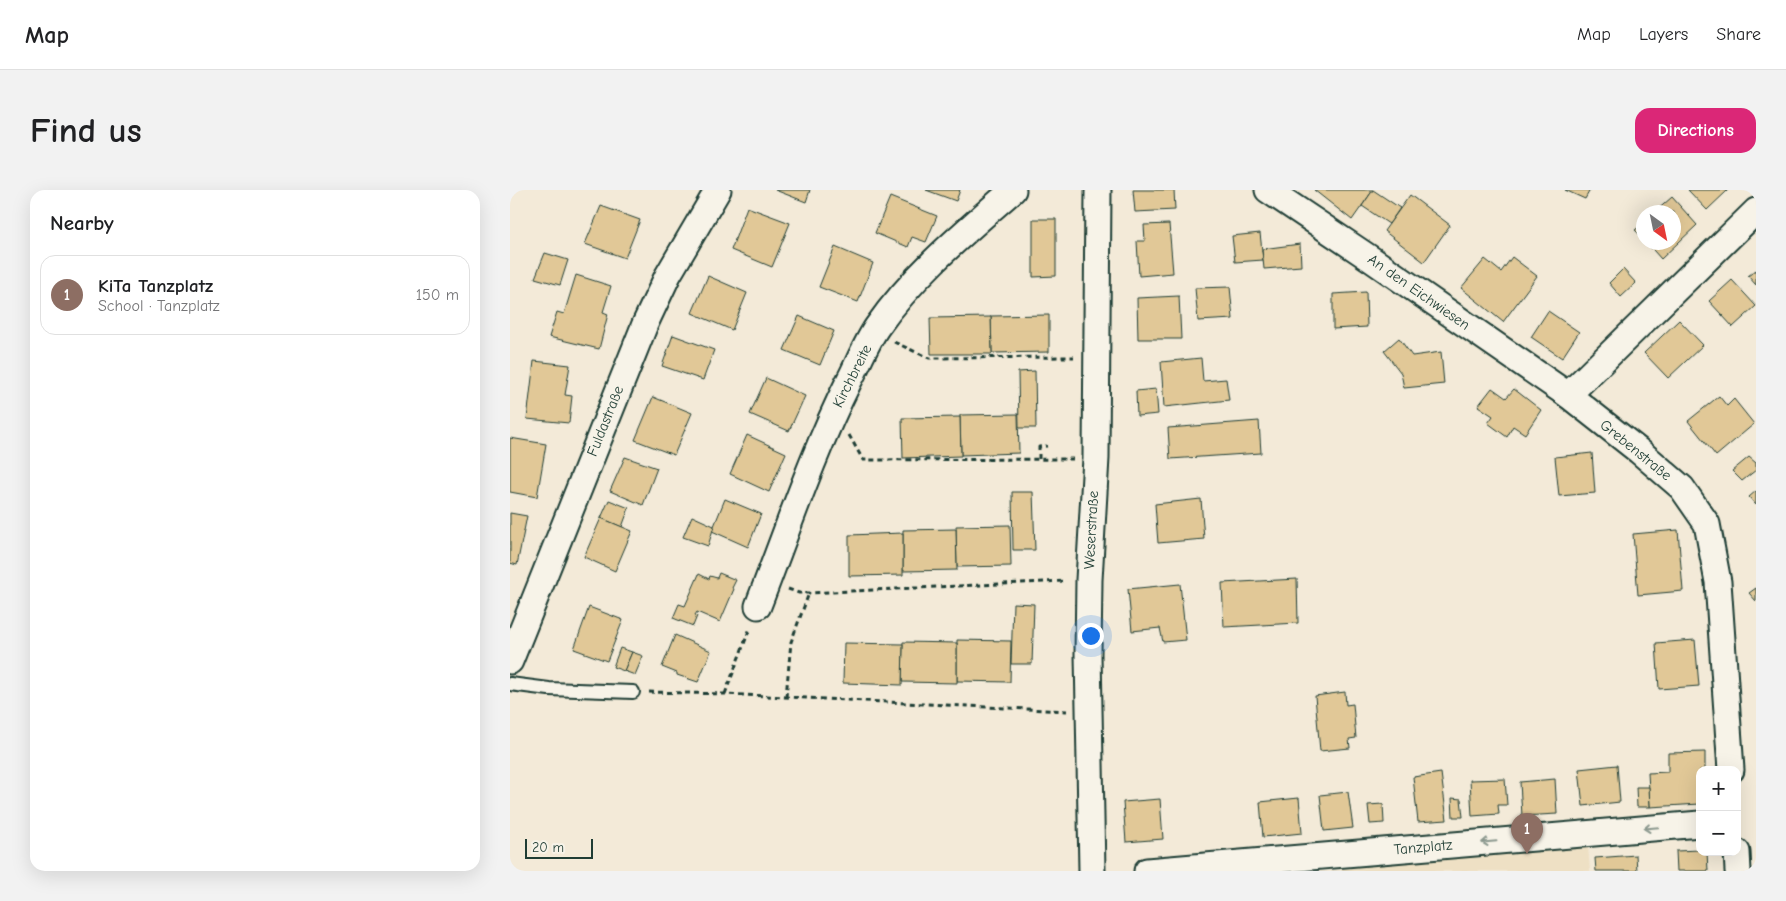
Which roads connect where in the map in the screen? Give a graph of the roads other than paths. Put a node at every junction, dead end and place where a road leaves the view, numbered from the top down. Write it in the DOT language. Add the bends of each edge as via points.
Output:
graph roads {
  1 [pos="718,190"];
  2 [pos="1013,190"];
  3 [pos="1098,190"];
  4 [pos="1268,190"];
  5 [pos="1756,211"];
  6 [pos="1568,395"];
  7 [pos="758,606"];
  8 [pos="510,661"];
  9 [pos="510,684"];
  10 [pos="633,692"];
  11 [pos="1731,766"];
  12 [pos="1696,824"];
  13 [pos="1737,856"];
  14 [pos="1092,871"];
  15 [pos="1147,871"];
  16 [pos="1738,871"];
  1 -- 8 [label="street, Fuldastraße" via="668,275 645,324"];
  2 -- 7 [label="street, Kirchbreite" via="923,273 876,329 830,420"];
  3 -- 14 [label="street, Weserstraße" via="1096,458 1088,580"];
  4 -- 6 [label="street, An den Eichwiesen"];
  5 -- 6 [label="street"];
  6 -- 11 [label="street, Grebenstraße" via="1682,488 1707,524 1718,582"];
  9 -- 10 [label="lane"];
  12 -- 15 [label="street, Tanzplatz, one-way"];
  13 -- 16 [label="street"];
}
